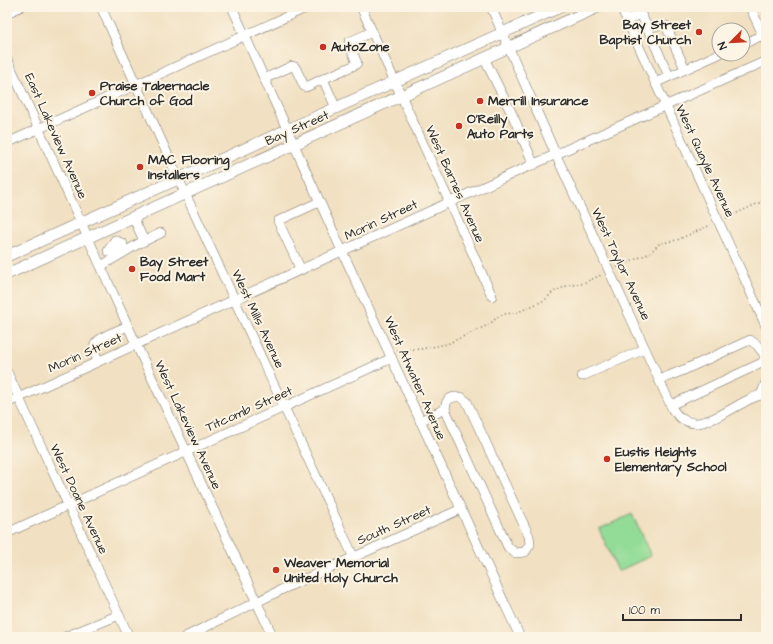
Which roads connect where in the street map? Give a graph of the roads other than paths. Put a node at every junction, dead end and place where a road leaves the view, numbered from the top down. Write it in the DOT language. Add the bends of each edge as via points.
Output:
graph roads {
  1 [pos="20,7"];
  2 [pos="101,7"];
  3 [pos="232,7"];
  4 [pos="308,7"];
  5 [pos="361,7"];
  6 [pos="491,7"];
  7 [pos="560,7"];
  8 [pos="598,7"];
  9 [pos="621,7"];
  10 [pos="750,7"];
  11 [pos="7,13"];
  12 [pos="627,20"];
  13 [pos="646,26"];
  14 [pos="372,32"];
  15 [pos="502,33"];
  16 [pos="244,36"];
  17 [pos="764,38"];
  18 [pos="751,42"];
  19 [pos="509,47"];
  20 [pos="484,58"];
  21 [pos="711,58"];
  22 [pos="7,59"];
  23 [pos="766,61"];
  24 [pos="685,69"];
  25 [pos="669,76"];
  26 [pos="264,79"];
  27 [pos="323,79"];
  28 [pos="394,82"];
  29 [pos="655,83"];
  30 [pos="137,85"];
  31 [pos="401,96"];
  32 [pos="665,106"];
  33 [pos="336,108"];
  34 [pos="39,130"];
  35 [pos="287,130"];
  36 [pos="7,143"];
  37 [pos="293,144"];
  38 [pos="556,155"];
  39 [pos="534,165"];
  40 [pos="179,179"];
  41 [pos="185,194"];
  42 [pos="319,202"];
  43 [pos="449,203"];
  44 [pos="133,217"];
  45 [pos="81,223"];
  46 [pos="112,226"];
  47 [pos="161,233"];
  48 [pos="88,237"];
  49 [pos="144,241"];
  50 [pos="343,251"];
  51 [pos="7,256"];
  52 [pos="110,257"];
  53 [pos="101,266"];
  54 [pos="301,270"];
  55 [pos="7,274"];
  56 [pos="492,296"];
  57 [pos="235,301"];
  58 [pos="128,326"];
  59 [pos="766,326"];
  60 [pos="136,344"];
  61 [pos="645,349"];
  62 [pos="391,355"];
  63 [pos="98,361"];
  64 [pos="765,363"];
  65 [pos="7,372"];
  66 [pos="582,376"];
  67 [pos="659,380"];
  68 [pos="766,382"];
  69 [pos="763,394"];
  70 [pos="19,397"];
  71 [pos="7,403"];
  72 [pos="671,405"];
  73 [pos="284,407"];
  74 [pos="444,409"];
  75 [pos="420,421"];
  76 [pos="186,451"];
  77 [pos="67,505"];
  78 [pos="461,509"];
  79 [pos="7,533"];
  80 [pos="354,558"];
  81 [pos="256,601"];
  82 [pos="119,615"];
  83 [pos="65,637"];
  84 [pos="129,637"];
  85 [pos="185,637"];
  86 [pos="273,637"];
  87 [pos="520,637"];
  1 -- 11 [label="street"];
  2 -- 30 [label="street, West Mills Avenue"];
  3 -- 16 [label="street, West Atwater Avenue"];
  4 -- 16 [label="street"];
  5 -- 14 [label="street, West Barnes Avenue"];
  6 -- 15 [label="street, West Taylor Avenue"];
  7 -- 15 [label="main road, Bay Street"];
  8 -- 19 [label="main road, Bay Street"];
  9 -- 12 [label="street, West Quayle Avenue"];
  10 -- 17 [label="street"];
  12 -- 13 [label="street" via="641,14"];
  12 -- 29 [label="street, West Quayle Avenue"];
  13 -- 24 [label="street" via="666,26"];
  13 -- 25 [label="street"];
  14 -- 27 [label="street" via="350,42 357,63 355,65"];
  14 -- 28 [label="street, West Barnes Avenue"];
  15 -- 19 [label="street, West Taylor Avenue"];
  15 -- 28 [label="main road, Bay Street"];
  16 -- 26 [label="street, West Atwater Avenue"];
  16 -- 30 [label="street"];
  17 -- 18 [label="street"];
  19 -- 20 [label="main road, Bay Street"];
  19 -- 38 [label="street, West Taylor Avenue"];
  20 -- 31 [label="main road, Bay Street"];
  20 -- 39 [label="street"];
  21 -- 24 [label="street"];
  22 -- 34 [label="street, East Lakeview Avenue"];
  23 -- 32 [label="street, Morin Street"];
  24 -- 25 [label="street"];
  25 -- 29 [label="street"];
  26 -- 27 [label="street" via="292,66 306,87"];
  26 -- 35 [label="street, West Atwater Avenue"];
  27 -- 33 [label="street"];
  28 -- 31 [label="street, West Barnes Avenue"];
  28 -- 33 [label="main road, Bay Street"];
  29 -- 32 [label="street, West Quayle Avenue"];
  30 -- 34 [label="street"];
  30 -- 40 [label="street, West Mills Avenue"];
  31 -- 37 [label="main road, Bay Street"];
  31 -- 43 [label="street, West Barnes Avenue"];
  32 -- 38 [label="street, Morin Street"];
  32 -- 59 [label="street, West Quayle Avenue"];
  33 -- 35 [label="main road, Bay Street"];
  34 -- 36 [label="street"];
  34 -- 45 [label="street, East Lakeview Avenue"];
  35 -- 37 [label="street, West Atwater Avenue"];
  35 -- 40 [label="main road, Bay Street"];
  37 -- 41 [label="main road, Bay Street"];
  37 -- 42 [label="street, West Atwater Avenue"];
  38 -- 39 [label="street, Morin Street"];
  38 -- 61 [label="street, West Taylor Avenue"];
  39 -- 43 [label="street, Morin Street"];
  40 -- 41 [label="street, West Mills Avenue"];
  40 -- 45 [label="main road, Bay Street"];
  41 -- 44 [label="main road, Bay Street"];
  41 -- 57 [label="street, West Mills Avenue"];
  42 -- 50 [label="street, West Atwater Avenue"];
  42 -- 54 [label="street" via="278,221"];
  43 -- 50 [label="street, Morin Street"];
  43 -- 56 [label="street, West Barnes Avenue"];
  44 -- 46 [label="main road, Bay Street"];
  44 -- 49 [label="street"];
  45 -- 48 [label="street, West Lakeview Avenue"];
  45 -- 51 [label="main road, Bay Street"];
  46 -- 48 [label="main road, Bay Street"];
  46 -- 52 [label="street" via="118,242 114,240 108,252"];
  47 -- 49 [label="street"];
  48 -- 53 [label="street, West Lakeview Avenue"];
  48 -- 55 [label="main road, Bay Street"];
  49 -- 52 [label="street"];
  50 -- 54 [label="street, Morin Street"];
  50 -- 62 [label="street, West Atwater Avenue"];
  52 -- 53 [label="street"];
  53 -- 58 [label="street, West Lakeview Avenue"];
  54 -- 57 [label="street, Morin Street"];
  57 -- 60 [label="street, Morin Street"];
  57 -- 73 [label="street, West Mills Avenue"];
  58 -- 60 [label="street, West Lakeview Avenue"];
  58 -- 63 [label="street" via="97,342 94,350"];
  60 -- 63 [label="street, Morin Street"];
  60 -- 76 [label="street, West Lakeview Avenue"];
  61 -- 66 [label="street"];
  61 -- 67 [label="street, West Taylor Avenue"];
  62 -- 73 [label="street, Titcomb Street"];
  62 -- 75 [label="street, West Atwater Avenue"];
  63 -- 70 [label="street, Morin Street"];
  64 -- 67 [label="street" via="764,354 750,340"];
  64 -- 72 [label="street"];
  65 -- 70 [label="street, West Doane Avenue"];
  67 -- 72 [label="street, West Taylor Avenue"];
  68 -- 69 [label="street"];
  69 -- 72 [label="street, West Taylor Avenue" via="702,422 687,422 677,416"];
  70 -- 71 [label="street, Morin Street"];
  70 -- 77 [label="street, West Doane Avenue"];
  73 -- 76 [label="street, Titcomb Street"];
  73 -- 80 [label="street, West Mills Avenue"];
  74 -- 74 [label="street" via="508,547 515,553 525,552 530,544 530,536 467,402 461,397 450,398"];
  74 -- 75 [label="street"];
  75 -- 78 [label="street, West Atwater Avenue"];
  76 -- 77 [label="street, Titcomb Street"];
  76 -- 81 [label="street, West Lakeview Avenue"];
  77 -- 79 [label="street, Titcomb Street"];
  77 -- 82 [label="street, West Doane Avenue"];
  78 -- 80 [label="street, South Street"];
  78 -- 87 [label="street, West Atwater Avenue"];
  80 -- 81 [label="street, South Street"];
  81 -- 85 [label="street, South Street"];
  81 -- 86 [label="street, West Lakeview Avenue"];
  82 -- 83 [label="street"];
  82 -- 84 [label="street, West Doane Avenue"];
}
